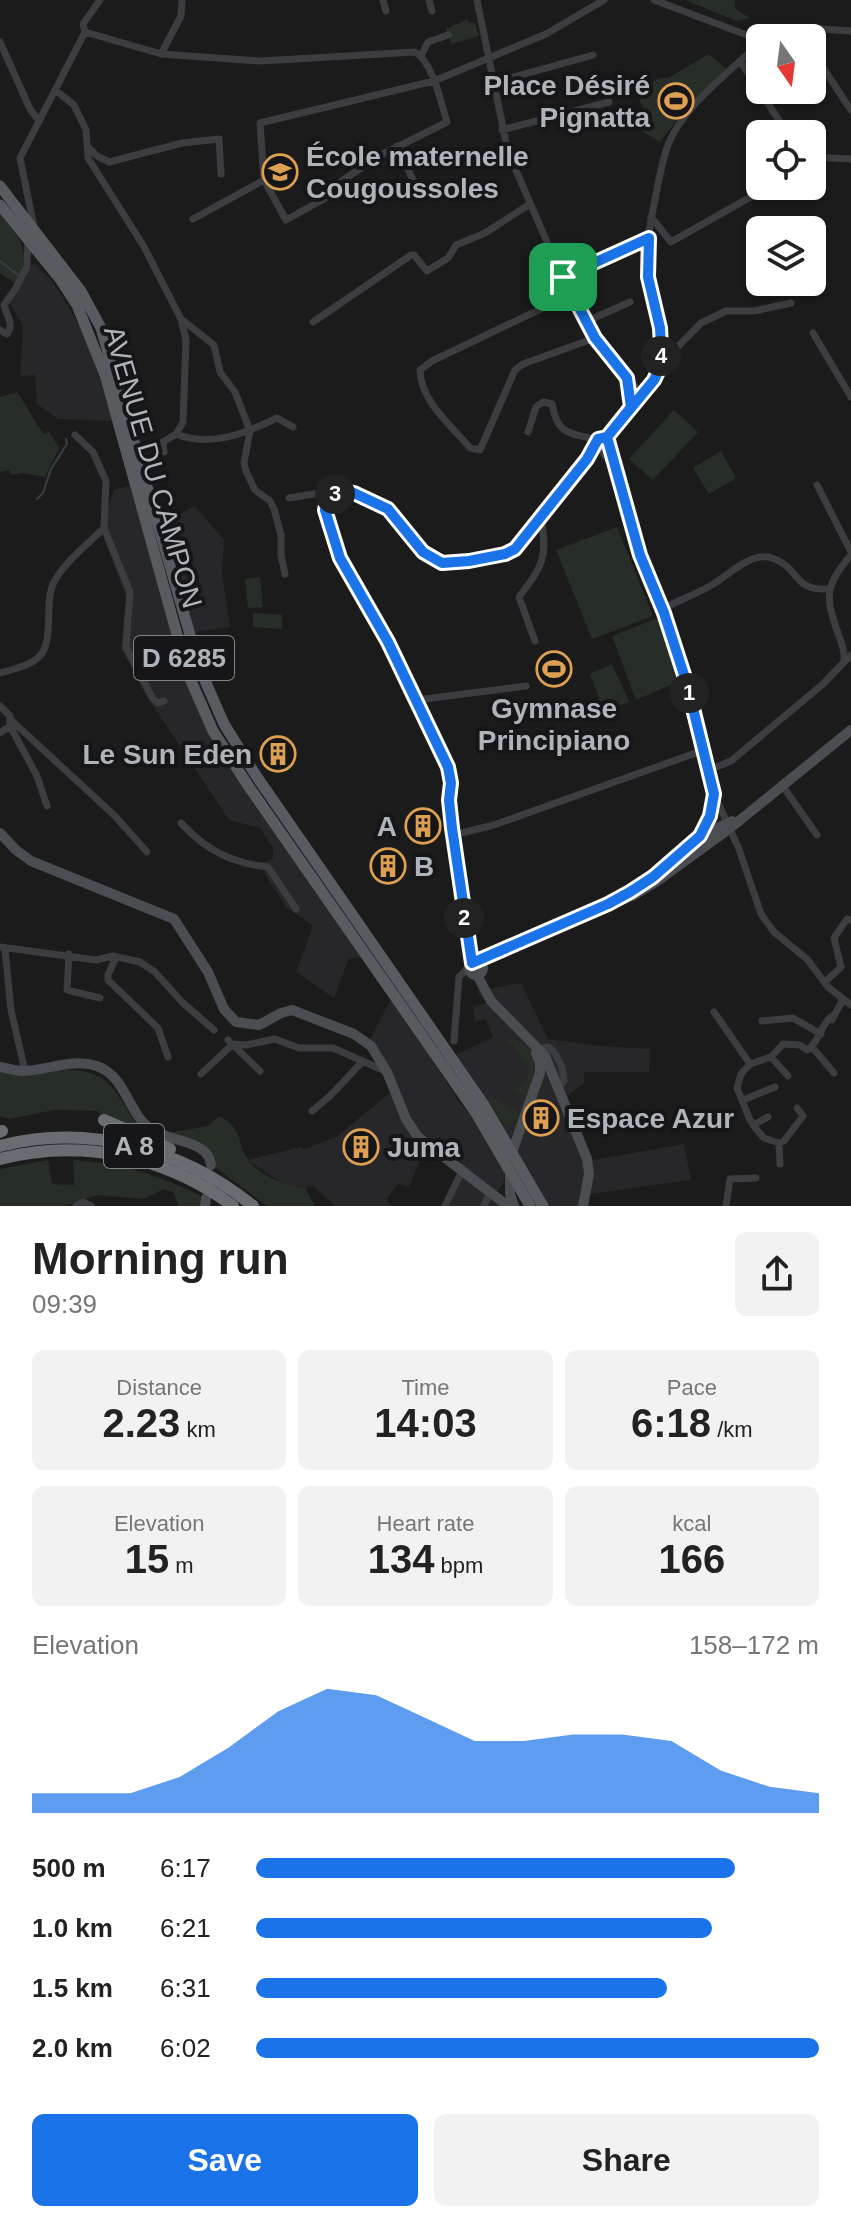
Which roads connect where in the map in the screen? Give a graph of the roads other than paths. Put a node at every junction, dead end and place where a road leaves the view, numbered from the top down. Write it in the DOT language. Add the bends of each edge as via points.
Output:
graph roads {
  1 [pos="100,0"];
  2 [pos="182,0"];
  3 [pos="383,0"];
  4 [pos="429,0"];
  5 [pos="477,0"];
  6 [pos="604,0"];
  7 [pos="654,0"];
  8 [pos="386,11"];
  9 [pos="432,11"];
  10 [pos="826,29"];
  11 [pos="851,31"];
  12 [pos="85,32"];
  13 [pos="448,35"];
  14 [pos="746,37"];
  15 [pos="0,42"];
  16 [pos="161,54"];
  17 [pos="593,55"];
  18 [pos="421,56"];
  19 [pos="746,56"];
  20 [pos="487,59"];
  21 [pos="740,61"];
  22 [pos="826,72"];
  23 [pos="434,81"];
  24 [pos="492,83"];
  25 [pos="55,90"];
  26 [pos="609,102"];
  27 [pos="851,110"];
  28 [pos="38,120"];
  29 [pos="779,120"];
  30 [pos="502,130"];
  31 [pos="87,146"];
  32 [pos="397,146"];
  33 [pos="826,158"];
  34 [pos="851,159"];
  35 [pos="221,174"];
  36 [pos="264,180"];
  37 [pos="414,182"];
  38 [pos="0,186"];
  39 [pos="746,200"];
  40 [pos="530,204"];
  41 [pos="0,205"];
  42 [pos="24,205"];
  43 [pos="651,217"];
  44 [pos="193,219"];
  45 [pos="649,238"];
  46 [pos="28,240"];
  47 [pos="563,277"];
  48 [pos="570,295"];
  49 [pos="630,302"];
  50 [pos="791,303"];
  51 [pos="181,319"];
  52 [pos="313,322"];
  53 [pos="585,322"];
  54 [pos="0,330"];
  55 [pos="813,333"];
  56 [pos="595,338"];
  57 [pos="662,363"];
  58 [pos="627,378"];
  59 [pos="642,395"];
  60 [pos="851,397"];
  61 [pos="631,407"];
  62 [pos="293,427"];
  63 [pos="250,431"];
  64 [pos="528,432"];
  65 [pos="176,434"];
  66 [pos="75,435"];
  67 [pos="608,441"];
  68 [pos="598,444"];
  69 [pos="164,452"];
  70 [pos="614,468"];
  71 [pos="817,485"];
  72 [pos="289,498"];
  73 [pos="329,498"];
  74 [pos="541,518"];
  75 [pos="104,528"];
  76 [pos="851,554"];
  77 [pos="285,574"];
  78 [pos="828,589"];
  79 [pos="662,609"];
  80 [pos="535,641"];
  81 [pos="847,658"];
  82 [pos="0,673"];
  83 [pos="526,686"];
  84 [pos="417,700"];
  85 [pos="164,701"];
  86 [pos="0,706"];
  87 [pos="11,723"];
  88 [pos="851,730"];
  89 [pos="0,733"];
  90 [pos="704,750"];
  91 [pos="709,770"];
  92 [pos="782,785"];
  93 [pos="714,794"];
  94 [pos="47,806"];
  95 [pos="181,823"];
  96 [pos="727,826"];
  97 [pos="0,833"];
  98 [pos="453,835"];
  99 [pos="817,835"];
  100 [pos="700,836"];
  101 [pos="147,852"];
  102 [pos="608,904"];
  103 [pos="296,909"];
  104 [pos="850,917"];
  105 [pos="3,948"];
  106 [pos="69,954"];
  107 [pos="116,957"];
  108 [pos="474,966"];
  109 [pos="825,982"];
  110 [pos="100,998"];
  111 [pos="843,999"];
  112 [pos="851,1005"];
  113 [pos="714,1012"];
  114 [pos="762,1021"];
  115 [pos="214,1030"];
  116 [pos="822,1032"];
  117 [pos="527,1038"];
  118 [pos="454,1041"];
  119 [pos="230,1042"];
  120 [pos="812,1047"];
  121 [pos="168,1057"];
  122 [pos="771,1057"];
  123 [pos="363,1061"];
  124 [pos="750,1064"];
  125 [pos="0,1067"];
  126 [pos="25,1071"];
  127 [pos="260,1071"];
  128 [pos="387,1072"];
  129 [pos="834,1073"];
  130 [pos="201,1074"];
  131 [pos="788,1076"];
  132 [pos="775,1087"];
  133 [pos="533,1094"];
  134 [pos="743,1100"];
  135 [pos="562,1103"];
  136 [pos="797,1108"];
  137 [pos="312,1111"];
  138 [pos="768,1117"];
  139 [pos="104,1120"];
  140 [pos="522,1122"];
  141 [pos="753,1125"];
  142 [pos="500,1130"];
  143 [pos="779,1143"];
  144 [pos="0,1146"];
  145 [pos="512,1149"];
  146 [pos="0,1159"];
  147 [pos="780,1164"];
  148 [pos="211,1165"];
  149 [pos="510,1169"];
  150 [pos="462,1171"];
  151 [pos="756,1178"];
  152 [pos="222,1183"];
  153 [pos="509,1186"];
  154 [pos="490,1192"];
  155 [pos="76,1206"];
  156 [pos="91,1206"];
  157 [pos="233,1206"];
  158 [pos="253,1206"];
  159 [pos="445,1206"];
  160 [pos="484,1206"];
  161 [pos="508,1206"];
  162 [pos="514,1206"];
  163 [pos="530,1206"];
  164 [pos="543,1206"];
  165 [pos="583,1206"];
  166 [pos="726,1206"];
  1 -- 12 [label="street" via="83,24"];
  2 -- 16 [label="street" via="181,16"];
  3 -- 8 [label="street"];
  4 -- 9 [label="street"];
  5 -- 20 [label="street"];
  6 -- 20 [label="street" via="546,34"];
  7 -- 14 [label="street"];
  10 -- 11 [label="street"];
  12 -- 16 [label="street"];
  12 -- 25 [label="street"];
  13 -- 18 [label="street" via="428,42"];
  15 -- 28 [label="street"];
  16 -- 18 [label="street" via="261,61 415,52"];
  17 -- 24 [label="street"];
  18 -- 23 [label="street"];
  19 -- 21 [label="street"];
  20 -- 23 [label="street"];
  20 -- 24 [label="street"];
  21 -- 29 [label="street"];
  21 -- 43 [label="street" via="675,133"];
  22 -- 27 [label="street"];
  23 -- 32 [label="street" via="447,122"];
  23 -- 36 [label="street" via="260,123"];
  24 -- 30 [label="street"];
  25 -- 28 [label="street"];
  25 -- 31 [label="street" via="74,105"];
  26 -- 30 [label="street"];
  28 -- 42 [label="street" via="20,158"];
  30 -- 40 [label="street"];
  31 -- 35 [label="street" via="109,162 219,139"];
  31 -- 51 [label="street" via="88,158 143,245"];
  32 -- 36 [label="street" via="336,185 331,195 286,220"];
  32 -- 37 [label="street"];
  33 -- 34 [label="street"];
  36 -- 44 [label="street"];
  38 -- 42 [label="main road, AVENUE DU CAMPON / D 6285"];
  39 -- 43 [label="street" via="671,242"];
  40 -- 47 [label="street"];
  40 -- 52 [label="street" via="485,233 465,239 427,271 411,255"];
  41 -- 46 [label="main road, AVENUE DU CAMPON / D 6285"];
  42 -- 142 [label="main road, AVENUE DU CAMPON / D 6285" via="101,328 200,669 224,724"];
  43 -- 45 [label="street"];
  45 -- 47 [label="street"];
  45 -- 57 [label="street" via="648,277"];
  46 -- 54 [label="street" via="27,266 4,305 9,331"];
  46 -- 149 [label="main road, AVENUE DU CAMPON / D 6285" via="71,296 92,340 188,674 213,731"];
  47 -- 48 [label="street"];
  48 -- 53 [label="street"];
  48 -- 56 [label="street" via="432,361 420,370 428,398 470,448 480,450 515,370"];
  49 -- 53 [label="street"];
  50 -- 57 [label="street" via="726,311 701,323"];
  51 -- 63 [label="street" via="214,345 220,372 235,392"];
  51 -- 65 [label="street" via="186,340 185,413"];
  53 -- 56 [label="street"];
  55 -- 60 [label="street"];
  56 -- 58 [label="street"];
  57 -- 59 [label="street"];
  58 -- 59 [label="street"];
  58 -- 61 [label="street"];
  59 -- 61 [label="street"];
  61 -- 67 [label="street"];
  62 -- 63 [label="street" via="277,418"];
  63 -- 65 [label="street" via="213,440"];
  63 -- 77 [label="street" via="245,467 255,490 274,509"];
  64 -- 68 [label="street" via="536,407 543,402 552,404 561,430"];
  65 -- 69 [label="street" via="163,442"];
  66 -- 75 [label="street" via="93,452 106,481"];
  67 -- 68 [label="street" via="607,448"];
  67 -- 70 [label="street"];
  68 -- 70 [label="street"];
  68 -- 74 [label="street"];
  70 -- 79 [label="street"];
  71 -- 76 [label="street"];
  72 -- 73 [label="street" via="325,492"];
  73 -- 74 [label="street" via="347,491 383,507 423,552 447,564 510,552"];
  73 -- 84 [label="street" via="326,514 340,558"];
  74 -- 80 [label="street" via="545,545 540,570 519,597"];
  75 -- 82 [label="street" via="53,585 44,652 28,665"];
  75 -- 85 [label="street" via="130,592 126,647 153,699"];
  76 -- 78 [label="street"];
  78 -- 79 [label="street" via="800,584 789,568 771,557 757,557"];
  78 -- 81 [label="street"];
  79 -- 90 [label="street"];
  81 -- 91 [label="street" via="731,761"];
  83 -- 84 [label="street"];
  84 -- 98 [label="street" via="450,773"];
  86 -- 87 [label="street"];
  87 -- 89 [label="street"];
  87 -- 94 [label="street"];
  87 -- 101 [label="street" via="115,816"];
  88 -- 92 [label="main road"];
  90 -- 91 [label="street"];
  90 -- 98 [label="street"];
  91 -- 93 [label="street"];
  92 -- 96 [label="main road"];
  92 -- 99 [label="street"];
  93 -- 96 [label="street"];
  93 -- 100 [label="street"];
  95 -- 103 [label="street" via="222,856 268,867"];
  96 -- 100 [label="main road"];
  96 -- 102 [label="main road" via="656,882"];
  96 -- 109 [label="street" via="765,922"];
  97 -- 128 [label="main road" via="31,861 174,919 208,972 226,1014 236,1022 255,1026 285,1011 300,1012 365,1041"];
  98 -- 108 [label="street"];
  100 -- 102 [label="main road" via="653,877"];
  102 -- 108 [label="main road"];
  104 -- 109 [label="street" via="834,938 841,967"];
  105 -- 106 [label="street"];
  105 -- 126 [label="street"];
  106 -- 107 [label="street" via="100,960"];
  106 -- 110 [label="street" via="67,990"];
  107 -- 115 [label="street" via="151,968"];
  107 -- 121 [label="street" via="108,980 158,1028"];
  108 -- 117 [label="main road" via="491,1001"];
  108 -- 118 [label="street" via="461,973"];
  109 -- 111 [label="street"];
  111 -- 112 [label="street"];
  111 -- 116 [label="street"];
  113 -- 124 [label="street"];
  114 -- 116 [label="street" via="793,1018"];
  116 -- 120 [label="street"];
  117 -- 133 [label="main road" via="541,1068"];
  117 -- 135 [label="main road" via="540,1049"];
  119 -- 123 [label="street" via="246,1045 275,1039 299,1048 339,1049"];
  119 -- 127 [label="street"];
  119 -- 130 [label="street"];
  120 -- 122 [label="street" via="783,1044"];
  120 -- 129 [label="street"];
  122 -- 124 [label="street"];
  122 -- 131 [label="street"];
  123 -- 128 [label="street"];
  123 -- 137 [label="street"];
  124 -- 134 [label="street" via="738,1081"];
  125 -- 126 [label="main road"];
  126 -- 148 [label="main road" via="77,1063 101,1068 122,1087 146,1125 204,1149"];
  128 -- 150 [label="main road" via="412,1129"];
  132 -- 134 [label="street"];
  133 -- 135 [label="main road" via="548,1090"];
  133 -- 140 [label="main road"];
  134 -- 141 [label="street"];
  135 -- 165 [label="main road" via="587,1159"];
  136 -- 143 [label="street" via="803,1116"];
  138 -- 141 [label="street"];
  139 -- 152 [label="highway" via="190,1158"];
  140 -- 142 [label="main road"];
  140 -- 145 [label="main road"];
  141 -- 143 [label="street" via="764,1138"];
  142 -- 145 [label="main road, D 6285"];
  143 -- 147 [label="street"];
  144 -- 152 [label="highway, A 8" via="65,1137 111,1141 177,1160"];
  145 -- 149 [label="main road"];
  145 -- 164 [label="main road, D 6285"];
  146 -- 157 [label="highway, A 8" via="60,1150 127,1156 175,1172"];
  149 -- 153 [label="main road"];
  149 -- 163 [label="main road, D 6285"];
  150 -- 154 [label="main road"];
  150 -- 159 [label="street"];
  151 -- 166 [label="street" via="730,1179"];
  152 -- 158 [label="highway, A 8"];
  153 -- 154 [label="main road"];
  153 -- 162 [label="main road"];
  154 -- 160 [label="street"];
  154 -- 161 [label="main road"];
  155 -- 156 [label="street"];
}
